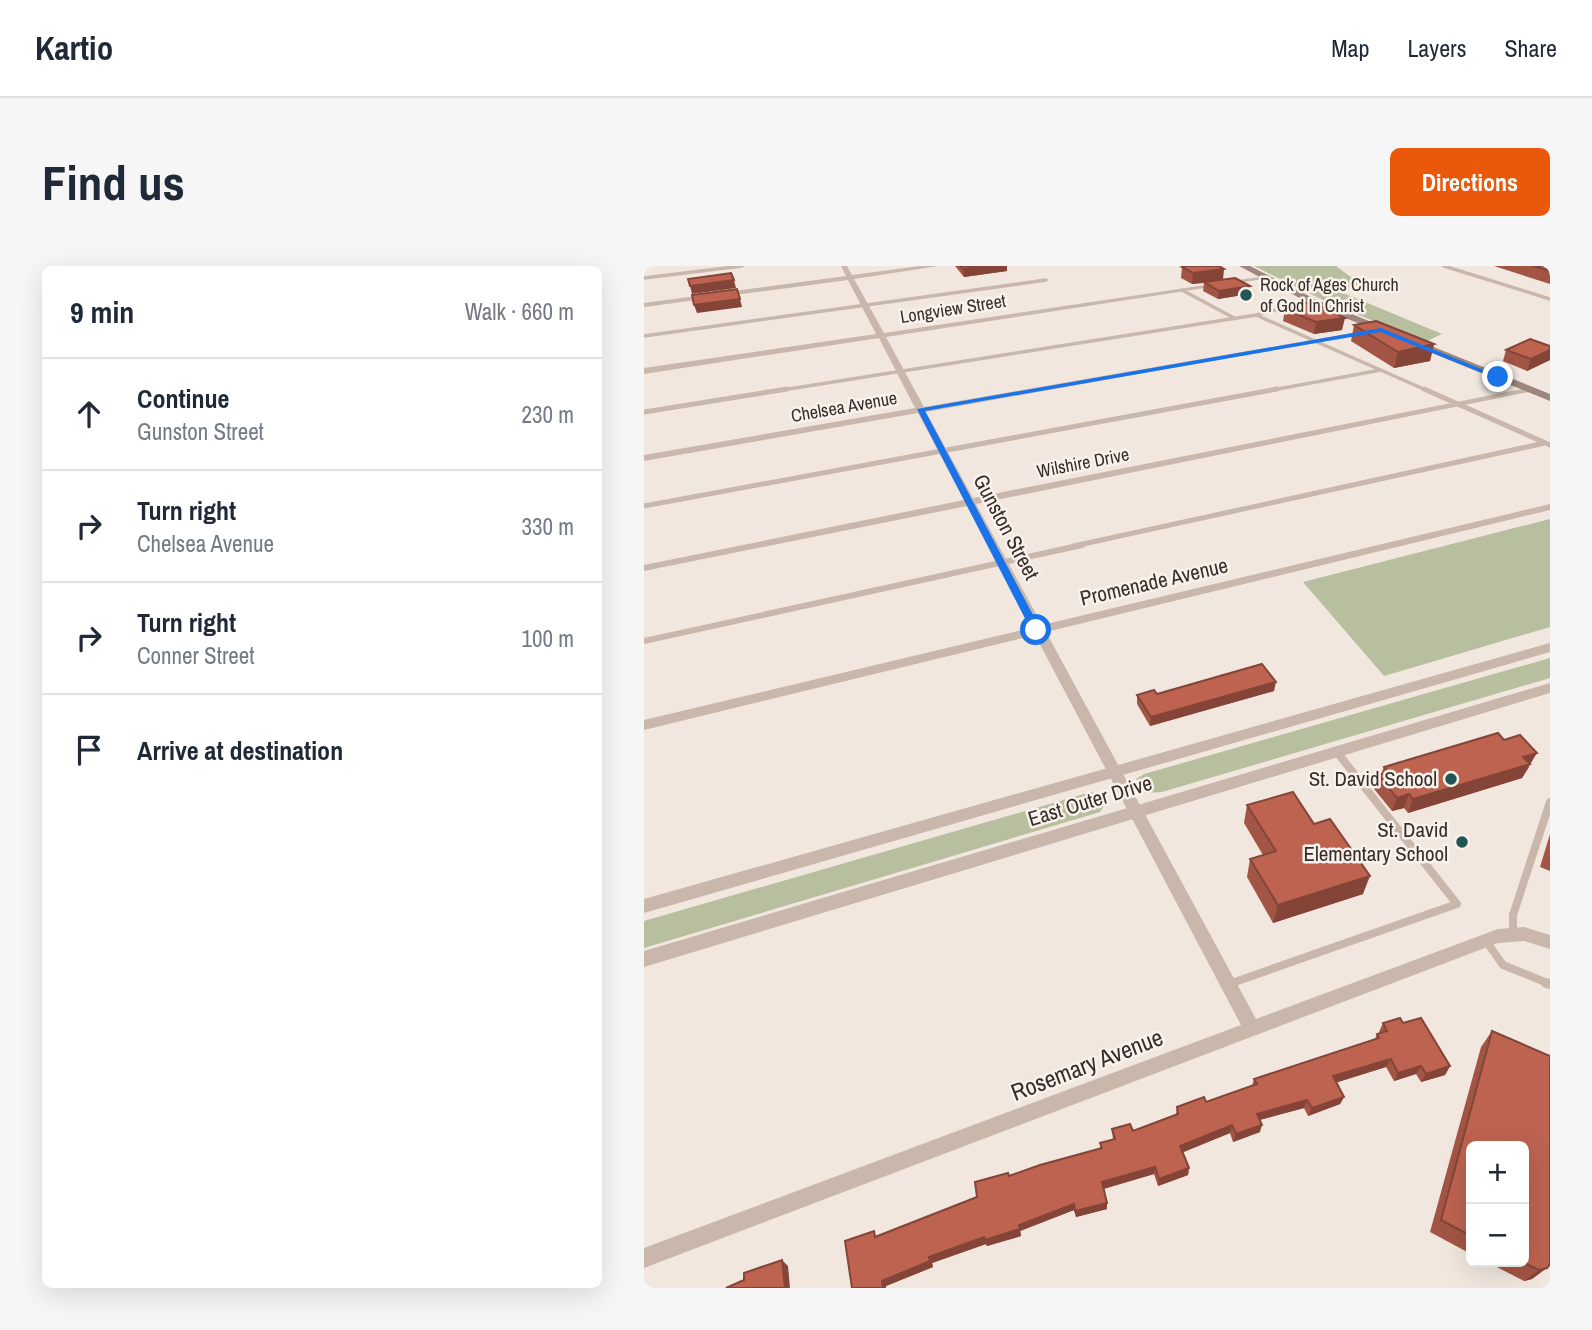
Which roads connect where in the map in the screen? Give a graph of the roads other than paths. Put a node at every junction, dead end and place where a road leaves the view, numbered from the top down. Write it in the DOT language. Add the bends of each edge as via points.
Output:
graph roads {
  1 [pos="742,266"];
  2 [pos="844,266"];
  3 [pos="936,266"];
  4 [pos="1243,266"];
  5 [pos="1444,266"];
  6 [pos="644,278"];
  7 [pos="848,278"];
  8 [pos="1266,278"];
  9 [pos="1045,280"];
  10 [pos="1182,290"];
  11 [pos="1550,299"];
  12 [pos="1311,301"];
  13 [pos="644,305"];
  14 [pos="863,306"];
  15 [pos="1256,315"];
  16 [pos="1235,318"];
  17 [pos="1381,330"];
  18 [pos="880,335"];
  19 [pos="644,336"];
  20 [pos="1314,341"];
  21 [pos="1381,370"];
  22 [pos="644,371"];
  23 [pos="900,371"];
  24 [pos="1529,389"];
  25 [pos="1550,398"];
  26 [pos="1456,404"];
  27 [pos="920,409"];
  28 [pos="644,412"];
  29 [pos="1548,444"];
  30 [pos="942,451"];
  31 [pos="644,458"];
  32 [pos="970,502"];
  33 [pos="644,506"];
  34 [pos="1550,507"];
  35 [pos="1002,563"];
  36 [pos="644,568"];
  37 [pos="1036,630"];
  38 [pos="644,641"];
  39 [pos="1550,647"];
  40 [pos="1550,688"];
  41 [pos="644,725"];
  42 [pos="1336,751"];
  43 [pos="1114,772"];
  44 [pos="1550,802"];
  45 [pos="1136,810"];
  46 [pos="644,906"];
  47 [pos="1513,934"];
  48 [pos="1486,941"];
  49 [pos="1550,942"];
  50 [pos="644,959"];
  51 [pos="1550,984"];
  52 [pos="1228,985"];
  53 [pos="1252,1029"];
  54 [pos="644,1258"];
  1 -- 6 [label="lane"];
  2 -- 7 [label="street, Gunston Street"];
  3 -- 7 [label="street"];
  4 -- 8 [label="main road"];
  5 -- 11 [label="lane"];
  7 -- 13 [label="street"];
  7 -- 14 [label="street, Gunston Street"];
  8 -- 10 [label="street, Longview Street"];
  8 -- 12 [label="main road"];
  9 -- 14 [label="lane"];
  10 -- 16 [label="lane"];
  10 -- 18 [label="street, Longview Street"];
  12 -- 15 [label="lane"];
  12 -- 17 [label="main road"];
  14 -- 18 [label="street, Gunston Street"];
  14 -- 19 [label="lane"];
  15 -- 16 [label="lane"];
  15 -- 20 [label="lane"];
  16 -- 23 [label="lane"];
  17 -- 20 [label="street, Chelsea Avenue"];
  17 -- 24 [label="main road"];
  18 -- 22 [label="street, Longview Street"];
  18 -- 23 [label="street, Gunston Street"];
  20 -- 21 [label="lane"];
  20 -- 27 [label="street, Chelsea Avenue"];
  21 -- 26 [label="lane"];
  21 -- 30 [label="lane"];
  23 -- 27 [label="street, Gunston Street"];
  23 -- 28 [label="lane"];
  24 -- 25 [label="main road"];
  24 -- 26 [label="street, Wilshire Drive"];
  26 -- 29 [label="lane"];
  26 -- 32 [label="street, Wilshire Drive"];
  27 -- 30 [label="street, Gunston Street"];
  27 -- 31 [label="street, Chelsea Avenue"];
  29 -- 35 [label="lane"];
  30 -- 32 [label="street, Gunston Street"];
  30 -- 33 [label="lane"];
  32 -- 35 [label="street, Gunston Street"];
  32 -- 36 [label="street, Wilshire Drive"];
  34 -- 37 [label="street, Promenade Avenue"];
  35 -- 37 [label="street, Gunston Street"];
  35 -- 38 [label="lane"];
  37 -- 41 [label="street, Promenade Avenue"];
  37 -- 43 [label="street, Gunston Street"];
  39 -- 43 [label="street, East Outer Drive"];
  40 -- 42 [label="street, East Outer Drive"];
  42 -- 45 [label="street, East Outer Drive"];
  42 -- 52 [label="lane" via="1457,904"];
  43 -- 45 [label="street, Gunston Street"];
  43 -- 46 [label="street, East Outer Drive"];
  44 -- 47 [label="lane" via="1513,915"];
  45 -- 50 [label="street, East Outer Drive"];
  45 -- 52 [label="street, Gunston Street"];
  47 -- 48 [label="street, Rosemary Avenue"];
  47 -- 49 [label="street, Rosemary Avenue"];
  48 -- 51 [label="lane" via="1503,965"];
  48 -- 53 [label="street, Rosemary Avenue"];
  52 -- 53 [label="street, Gunston Street"];
  53 -- 54 [label="street, Rosemary Avenue"];
}
